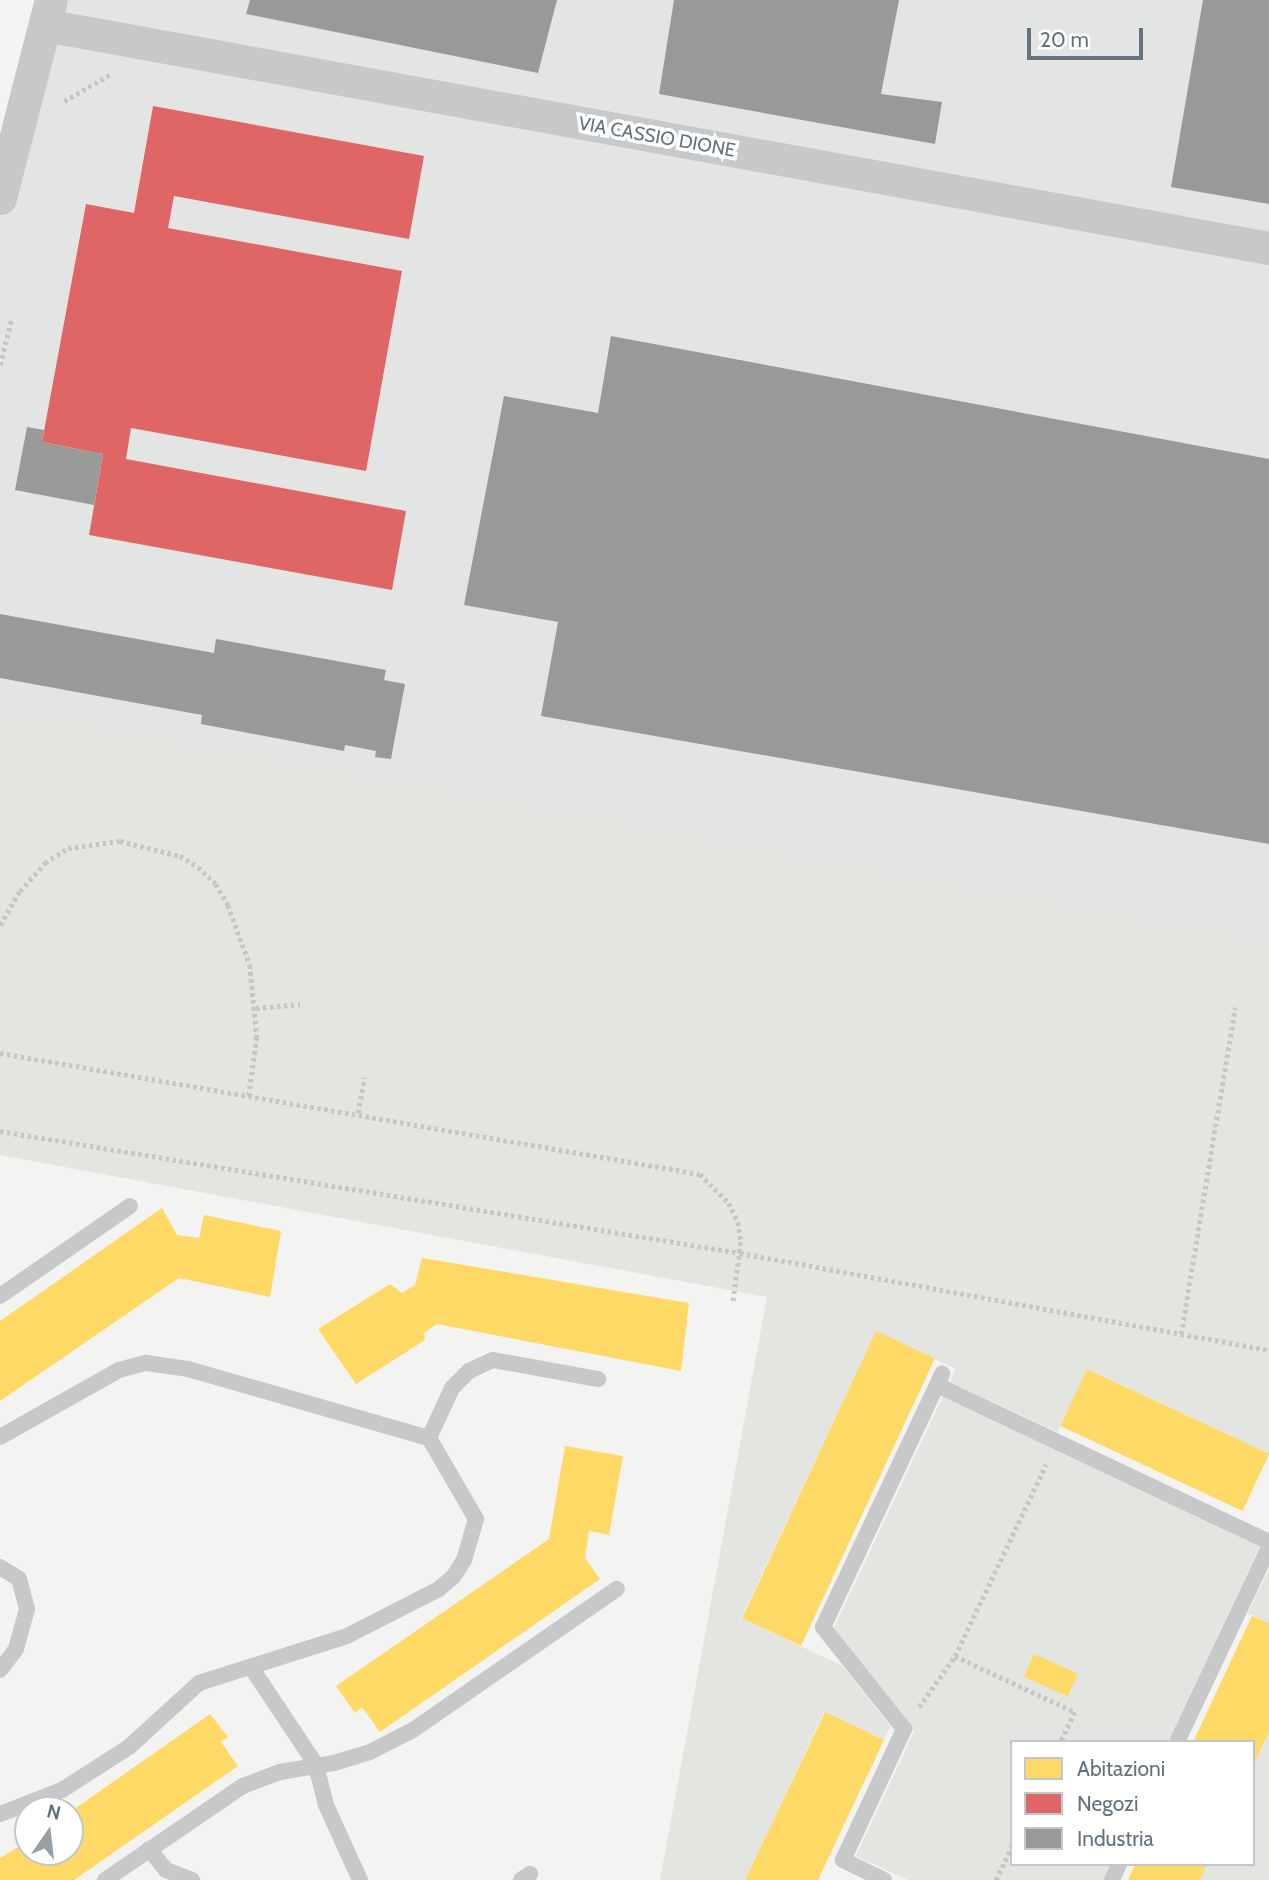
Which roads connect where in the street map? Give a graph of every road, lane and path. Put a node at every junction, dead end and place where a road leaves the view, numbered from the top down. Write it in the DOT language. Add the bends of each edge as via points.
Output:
graph roads {
  1 [pos="48,13"];
  2 [pos="0,198"];
  3 [pos="1269,248"];
  4 [pos="12,317"];
  5 [pos="0,365"];
  6 [pos="0,925"];
  7 [pos="300,1004"];
  8 [pos="1235,1007"];
  9 [pos="256,1008"];
  10 [pos="0,1054"];
  11 [pos="364,1078"];
  12 [pos="249,1094"];
  13 [pos="358,1113"];
  14 [pos="0,1131"];
  15 [pos="130,1206"];
  16 [pos="740,1253"];
  17 [pos="0,1296"];
  18 [pos="733,1303"];
  19 [pos="1181,1334"];
  20 [pos="1269,1350"];
  21 [pos="598,1379"];
  22 [pos="0,1437"];
  23 [pos="429,1438"];
  24 [pos="1057,1441"];
  25 [pos="1269,1544"];
  26 [pos="0,1567"];
  27 [pos="617,1590"];
  28 [pos="955,1656"];
  29 [pos="251,1667"];
  30 [pos="0,1670"];
  31 [pos="904,1730"];
  32 [pos="1062,1740"];
  33 [pos="1178,1740"];
  34 [pos="316,1765"];
  35 [pos="0,1814"];
  36 [pos="149,1849"];
  37 [pos="1010,1850"];
  38 [pos="880,1879"];
  39 [pos="105,1880"];
  40 [pos="191,1880"];
  41 [pos="360,1880"];
  42 [pos="996,1880"];
  1 -- 2 [label="street"];
  1 -- 3 [label="street, VIA CASSIO DIONE"];
  4 -- 5 [label="path"];
  6 -- 9 [label="path" via="20,891 45,863 68,848 120,841 150,845 180,856 216,884 242,932"];
  7 -- 9 [label="path"];
  8 -- 19 [label="path"];
  9 -- 12 [label="path"];
  10 -- 12 [label="path"];
  11 -- 13 [label="path"];
  12 -- 13 [label="path"];
  13 -- 16 [label="path" via="700,1174 729,1203 738,1222"];
  14 -- 16 [label="path"];
  15 -- 17 [label="lane"];
  16 -- 18 [label="path"];
  16 -- 19 [label="path"];
  19 -- 20 [label="path"];
  21 -- 23 [label="lane" via="493,1360 469,1371 452,1388"];
  22 -- 23 [label="lane" via="119,1370 146,1363 188,1369"];
  23 -- 29 [label="lane" via="476,1519 472,1539 453,1577 439,1589 347,1636"];
  24 -- 25 [label="lane"];
  24 -- 28 [label="path"];
  24 -- 31 [label="lane" via="939,1379 822,1628"];
  25 -- 33 [label="lane"];
  26 -- 30 [label="lane" via="19,1579 27,1608 16,1649"];
  27 -- 34 [label="lane" via="413,1730 370,1752"];
  28 -- 31 [label="path"];
  28 -- 32 [label="path" via="1075,1712"];
  29 -- 34 [label="lane"];
  29 -- 35 [label="lane" via="200,1683 118,1754 62,1790"];
  31 -- 38 [label="lane" via="843,1860"];
  34 -- 36 [label="lane" via="243,1786"];
  34 -- 41 [label="lane" via="326,1805"];
  36 -- 39 [label="lane"];
  36 -- 40 [label="lane" via="166,1870"];
  37 -- 42 [label="path"];
}
